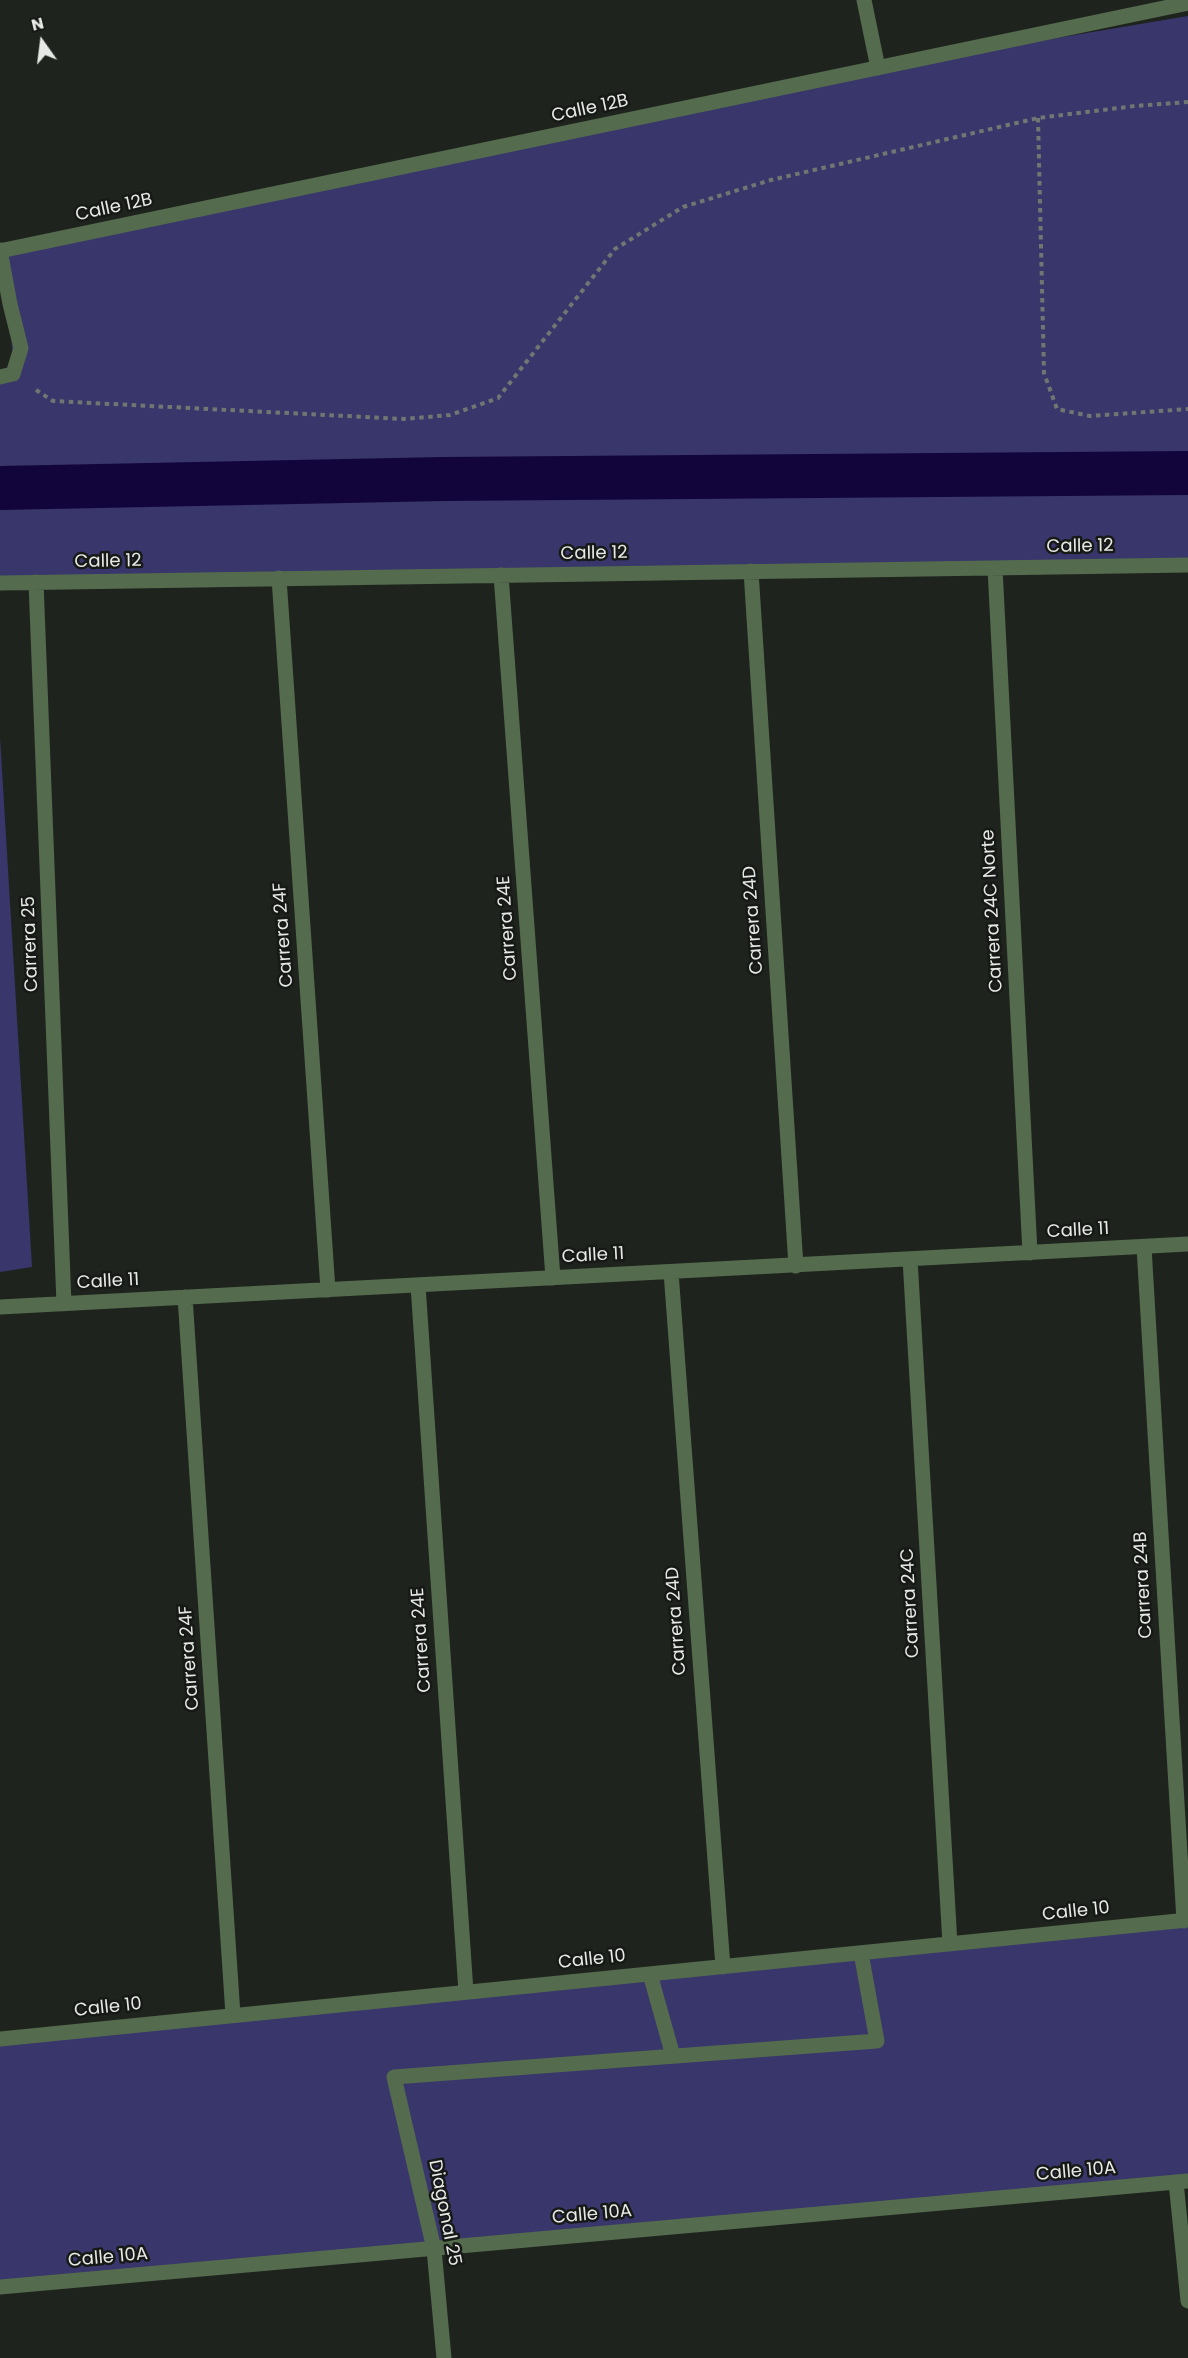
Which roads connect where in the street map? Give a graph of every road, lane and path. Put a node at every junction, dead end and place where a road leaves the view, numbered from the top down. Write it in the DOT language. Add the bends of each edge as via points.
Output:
graph roads {
  1 [pos="864,0"];
  2 [pos="1188,3"];
  3 [pos="878,68"];
  4 [pos="1188,102"];
  5 [pos="1038,118"];
  6 [pos="0,251"];
  7 [pos="6,375"];
  8 [pos="1188,409"];
  9 [pos="1188,564"];
  10 [pos="995,568"];
  11 [pos="751,571"];
  12 [pos="501,575"];
  13 [pos="279,578"];
  14 [pos="36,582"];
  15 [pos="0,583"];
  16 [pos="1188,1244"];
  17 [pos="1144,1247"];
  18 [pos="1030,1253"];
  19 [pos="910,1259"];
  20 [pos="796,1266"];
  21 [pos="671,1272"];
  22 [pos="553,1278"];
  23 [pos="418,1285"];
  24 [pos="328,1290"];
  25 [pos="185,1298"];
  26 [pos="64,1304"];
  27 [pos="0,1307"];
  28 [pos="1186,1921"];
  29 [pos="950,1944"];
  30 [pos="861,1953"];
  31 [pos="723,1967"];
  32 [pos="650,1974"];
  33 [pos="466,1992"];
  34 [pos="233,2015"];
  35 [pos="0,2039"];
  36 [pos="674,2056"];
  37 [pos="1182,2182"];
  38 [pos="434,2249"];
  39 [pos="0,2288"];
  40 [pos="1188,2301"];
  41 [pos="444,2358"];
  1 -- 3 [label="street"];
  2 -- 3 [label="street, Calle 12B"];
  3 -- 6 [label="street, Calle 12B"];
  4 -- 5 [label="path"];
  5 -- 7 [label="path" via="771,180 683,207 615,249 498,398 450,415 404,419 53,401"];
  5 -- 8 [label="path" via="1044,373 1057,409 1090,416"];
  6 -- 7 [label="street" via="21,348"];
  9 -- 10 [label="street, Calle 12"];
  10 -- 11 [label="street, Calle 12"];
  10 -- 18 [label="street, Carrera 24C Norte"];
  11 -- 12 [label="street, Calle 12"];
  11 -- 20 [label="street, Carrera 24D"];
  12 -- 13 [label="street, Calle 12"];
  12 -- 22 [label="street, Carrera 24E"];
  13 -- 14 [label="street, Calle 12"];
  13 -- 24 [label="street, Carrera 24F"];
  14 -- 15 [label="street, Calle 12"];
  14 -- 26 [label="street, Carrera 25"];
  16 -- 17 [label="street, Calle 11"];
  17 -- 18 [label="street, Calle 11"];
  17 -- 28 [label="street, Carrera 24B"];
  18 -- 19 [label="street, Calle 11"];
  19 -- 20 [label="street, Calle 11"];
  19 -- 29 [label="street, Carrera 24C"];
  20 -- 21 [label="street, Calle 11"];
  21 -- 22 [label="street, Calle 11"];
  21 -- 31 [label="street, Carrera 24D"];
  22 -- 23 [label="street, Calle 11"];
  23 -- 24 [label="street, Calle 11"];
  23 -- 33 [label="street, Carrera 24E"];
  24 -- 25 [label="street, Calle 11"];
  25 -- 26 [label="street, Calle 11"];
  25 -- 34 [label="street, Carrera 24F"];
  26 -- 27 [label="street, Calle 11"];
  28 -- 29 [label="street, Calle 10"];
  29 -- 30 [label="street, Calle 10"];
  30 -- 31 [label="street, Calle 10"];
  30 -- 36 [label="street" via="877,2041"];
  31 -- 32 [label="street, Calle 10"];
  32 -- 33 [label="street, Calle 10"];
  32 -- 36 [label="street"];
  33 -- 34 [label="street, Calle 10"];
  34 -- 35 [label="street, Calle 10"];
  36 -- 38 [label="street, Diagonal 25" via="394,2077"];
  37 -- 38 [label="street, Calle 10A"];
  37 -- 40 [label="street"];
  38 -- 39 [label="street, Calle 10A"];
  38 -- 41 [label="street, Diagonal 25"];
}
